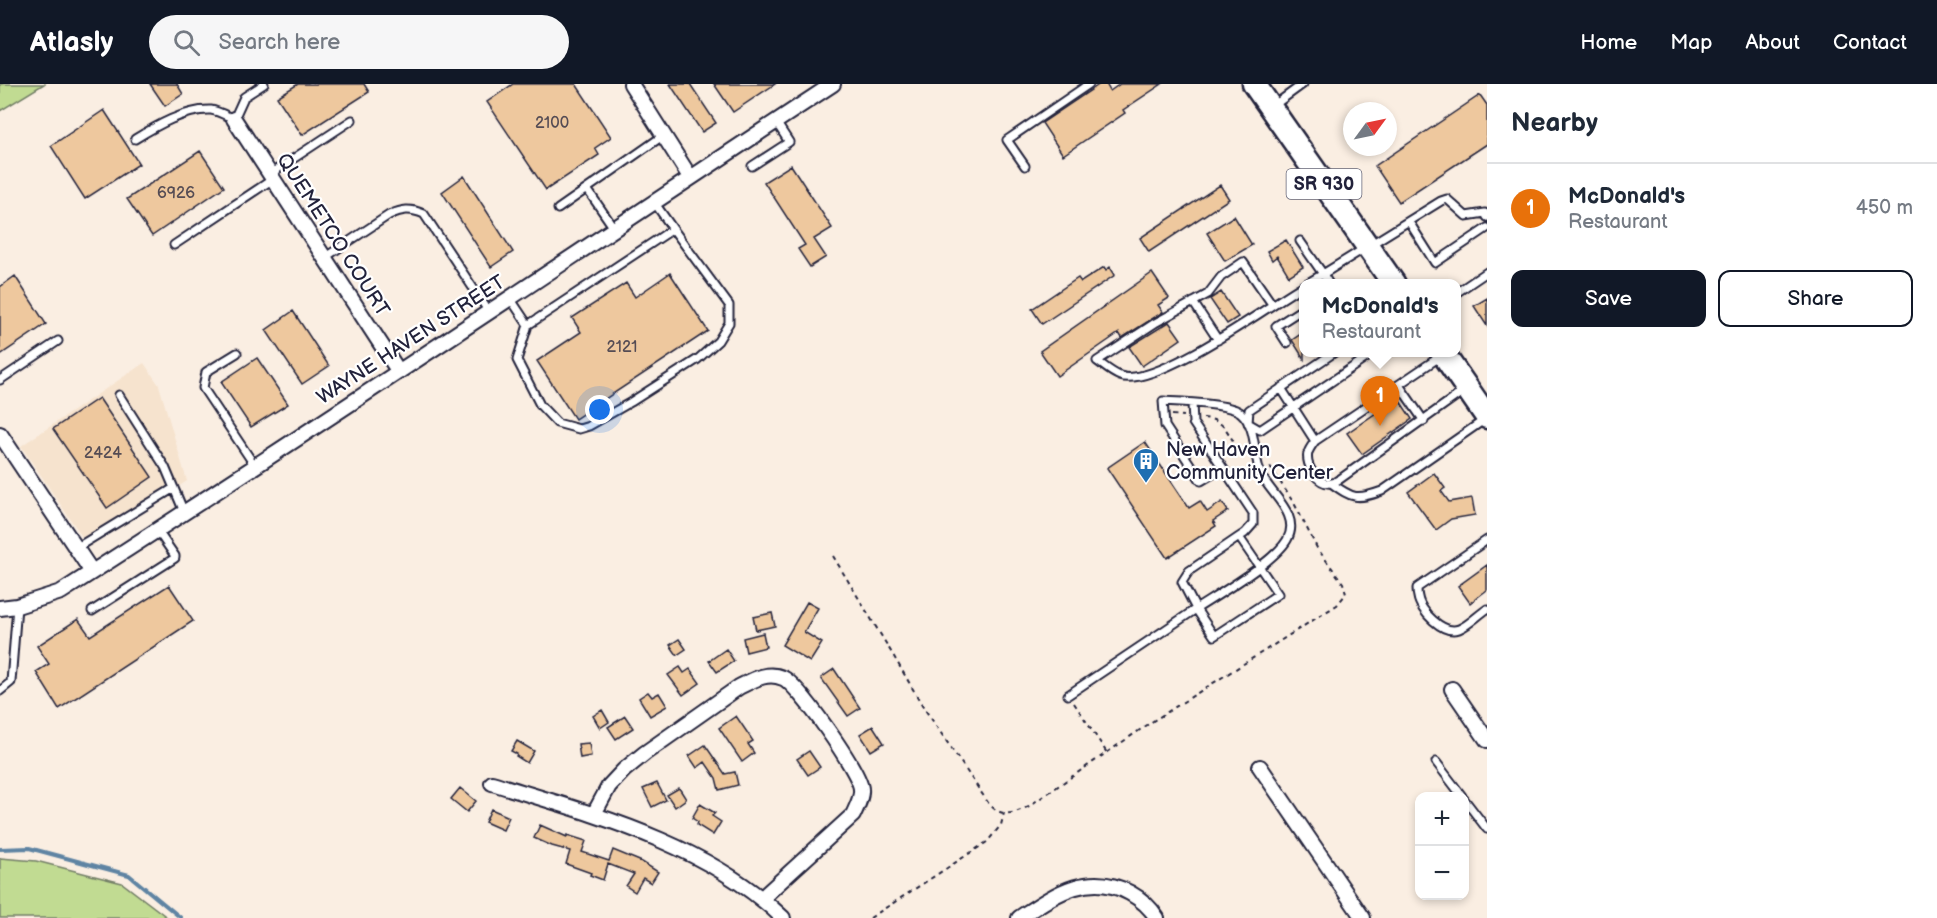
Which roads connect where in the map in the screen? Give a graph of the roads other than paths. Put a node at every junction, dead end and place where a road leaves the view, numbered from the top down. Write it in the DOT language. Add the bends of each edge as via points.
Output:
graph roads {
  1 [pos="264,84"];
  2 [pos="631,84"];
  3 [pos="833,84"];
  4 [pos="1089,84"];
  5 [pos="1254,84"];
  6 [pos="1303,84"];
  7 [pos="1271,108"];
  8 [pos="234,119"];
  9 [pos="352,120"];
  10 [pos="776,122"];
  11 [pos="664,135"];
  12 [pos="135,139"];
  13 [pos="752,166"];
  14 [pos="1025,166"];
  15 [pos="271,176"];
  16 [pos="690,177"];
  17 [pos="587,189"];
  18 [pos="654,202"];
  19 [pos="558,209"];
  20 [pos="1487,217"];
  21 [pos="1408,222"];
  22 [pos="614,228"];
  23 [pos="1487,228"];
  24 [pos="672,229"];
  25 [pos="1300,241"];
  26 [pos="174,245"];
  27 [pos="1367,246"];
  28 [pos="324,258"];
  29 [pos="1487,272"];
  30 [pos="1323,273"];
  31 [pos="1313,279"];
  32 [pos="1326,279"];
  33 [pos="1390,279"];
  34 [pos="1299,287"];
  35 [pos="1461,290"];
  36 [pos="510,298"];
  37 [pos="1193,302"];
  38 [pos="1272,303"];
  39 [pos="1299,311"];
  40 [pos="489,312"];
  41 [pos="528,325"];
  42 [pos="1218,340"];
  43 [pos="57,341"];
  44 [pos="1287,343"];
  45 [pos="237,352"];
  46 [pos="1328,357"];
  47 [pos="1368,357"];
  48 [pos="1438,357"];
  49 [pos="1446,357"];
  50 [pos="399,372"];
  51 [pos="0,380"];
  52 [pos="1399,385"];
  53 [pos="1281,388"];
  54 [pos="1467,389"];
  55 [pos="119,395"];
  56 [pos="1192,403"];
  57 [pos="1294,408"];
  58 [pos="1487,418"];
  59 [pos="1424,421"];
  60 [pos="1248,423"];
  61 [pos="0,434"];
  62 [pos="1315,441"];
  63 [pos="255,466"];
  64 [pos="1223,468"];
  65 [pos="1331,483"];
  66 [pos="174,488"];
  67 [pos="184,512"];
  68 [pos="157,530"];
  69 [pos="1239,537"];
  70 [pos="1487,540"];
  71 [pos="76,548"];
  72 [pos="1259,567"];
  73 [pos="92,572"];
  74 [pos="17,606"];
  75 [pos="0,608"];
  76 [pos="1196,609"];
  77 [pos="1487,609"];
  78 [pos="92,611"];
  79 [pos="1452,690"];
  80 [pos="0,691"];
  81 [pos="1068,695"];
  82 [pos="1487,740"];
  83 [pos="1436,762"];
  84 [pos="1260,767"];
  85 [pos="492,783"];
  86 [pos="1458,792"];
  87 [pos="1469,806"];
  88 [pos="594,814"];
  89 [pos="1487,829"];
  90 [pos="762,898"];
  91 [pos="783,918"];
  92 [pos="1019,918"];
  93 [pos="1157,918"];
  94 [pos="1363,918"];
  1 -- 8 [label="lane" via="244,97"];
  2 -- 11 [label="street"];
  3 -- 10 [label="street, WAYNE HAVEN STREET"];
  4 -- 14 [label="lane" via="1007,140"];
  5 -- 7 [label="highway, SR 930"];
  6 -- 7 [label="lane"];
  7 -- 27 [label="highway, SR 930"];
  8 -- 12 [label="lane" via="213,110 200,111 162,122"];
  8 -- 15 [label="street, QUEMETCO COURT"];
  9 -- 15 [label="lane"];
  10 -- 13 [label="lane" via="789,142"];
  10 -- 16 [label="street, WAYNE HAVEN STREET"];
  11 -- 16 [label="street"];
  11 -- 17 [label="lane"];
  15 -- 26 [label="lane"];
  15 -- 28 [label="street, QUEMETCO COURT"];
  16 -- 18 [label="street, WAYNE HAVEN STREET"];
  17 -- 19 [label="lane"];
  17 -- 22 [label="lane"];
  18 -- 22 [label="street, WAYNE HAVEN STREET"];
  18 -- 24 [label="lane"];
  20 -- 21 [label="lane" via="1485,213 1466,216 1447,199"];
  21 -- 23 [label="lane" via="1435,263"];
  21 -- 27 [label="lane"];
  22 -- 36 [label="street, WAYNE HAVEN STREET"];
  24 -- 41 [label="lane"];
  24 -- 41 [label="lane" via="729,305 729,323 718,341 698,359 631,402 579,429 556,423 540,405 517,360"];
  25 -- 30 [label="lane"];
  27 -- 30 [label="lane"];
  27 -- 33 [label="highway, SR 930"];
  28 -- 40 [label="lane" via="389,215 411,208 424,214"];
  28 -- 50 [label="street, QUEMETCO COURT"];
  29 -- 35 [label="lane"];
  30 -- 31 [label="lane"];
  30 -- 32 [label="lane"];
  34 -- 38 [label="lane"];
  36 -- 40 [label="street, WAYNE HAVEN STREET"];
  36 -- 41 [label="lane"];
  37 -- 38 [label="lane" via="1208,294 1221,277 1243,262"];
  37 -- 42 [label="lane"];
  37 -- 42 [label="lane" via="1097,361 1121,376 1141,376 1166,368"];
  38 -- 42 [label="lane"];
  39 -- 44 [label="lane" via="1276,326"];
  40 -- 50 [label="street, WAYNE HAVEN STREET"];
  43 -- 51 [label="lane"];
  45 -- 63 [label="lane" via="206,372 203,388"];
  46 -- 53 [label="lane"];
  47 -- 57 [label="lane"];
  48 -- 52 [label="lane"];
  49 -- 54 [label="highway"];
  50 -- 63 [label="street, WAYNE HAVEN STREET"];
  52 -- 59 [label="lane"];
  52 -- 62 [label="lane"];
  53 -- 57 [label="lane"];
  53 -- 60 [label="lane" via="1249,410"];
  54 -- 58 [label="highway"];
  54 -- 59 [label="lane"];
  55 -- 66 [label="lane"];
  56 -- 60 [label="lane" via="1230,408 1240,412"];
  56 -- 64 [label="lane" via="1193,423"];
  56 -- 64 [label="lane" via="1164,401 1165,426 1201,481"];
  57 -- 60 [label="lane" via="1260,430"];
  57 -- 62 [label="lane"];
  58 -- 65 [label="lane" via="1382,491 1366,497 1349,496"];
  59 -- 65 [label="lane"];
  60 -- 72 [label="lane" via="1260,473 1286,510 1290,526 1281,548"];
  61 -- 71 [label="street"];
  62 -- 65 [label="lane" via="1308,452 1308,464 1324,482"];
  63 -- 67 [label="street, WAYNE HAVEN STREET"];
  64 -- 69 [label="lane" via="1253,513 1253,524"];
  66 -- 67 [label="lane"];
  66 -- 71 [label="lane"];
  67 -- 68 [label="street, WAYNE HAVEN STREET"];
  68 -- 73 [label="street, WAYNE HAVEN STREET"];
  68 -- 78 [label="lane" via="175,558"];
  69 -- 72 [label="lane"];
  69 -- 76 [label="lane" via="1184,578 1184,587"];
  70 -- 77 [label="lane" via="1418,588 1418,599 1441,628 1459,629"];
  71 -- 73 [label="street"];
  72 -- 76 [label="lane"];
  72 -- 76 [label="lane" via="1278,594 1214,636"];
  73 -- 74 [label="street, WAYNE HAVEN STREET" via="61,592"];
  74 -- 75 [label="street, WAYNE HAVEN STREET"];
  74 -- 80 [label="lane" via="11,682"];
  76 -- 81 [label="lane"];
  79 -- 82 [label="street"];
  83 -- 86 [label="lane"];
  84 -- 94 [label="street"];
  85 -- 88 [label="street"];
  87 -- 89 [label="lane"];
  88 -- 90 [label="street" via="685,851"];
  88 -- 90 [label="street" via="609,786 645,753 740,687 768,675 783,678 796,688 849,760 862,790 853,815"];
  90 -- 91 [label="street"];
  92 -- 93 [label="street" via="1052,897 1086,884 1118,887 1143,902"];
}
